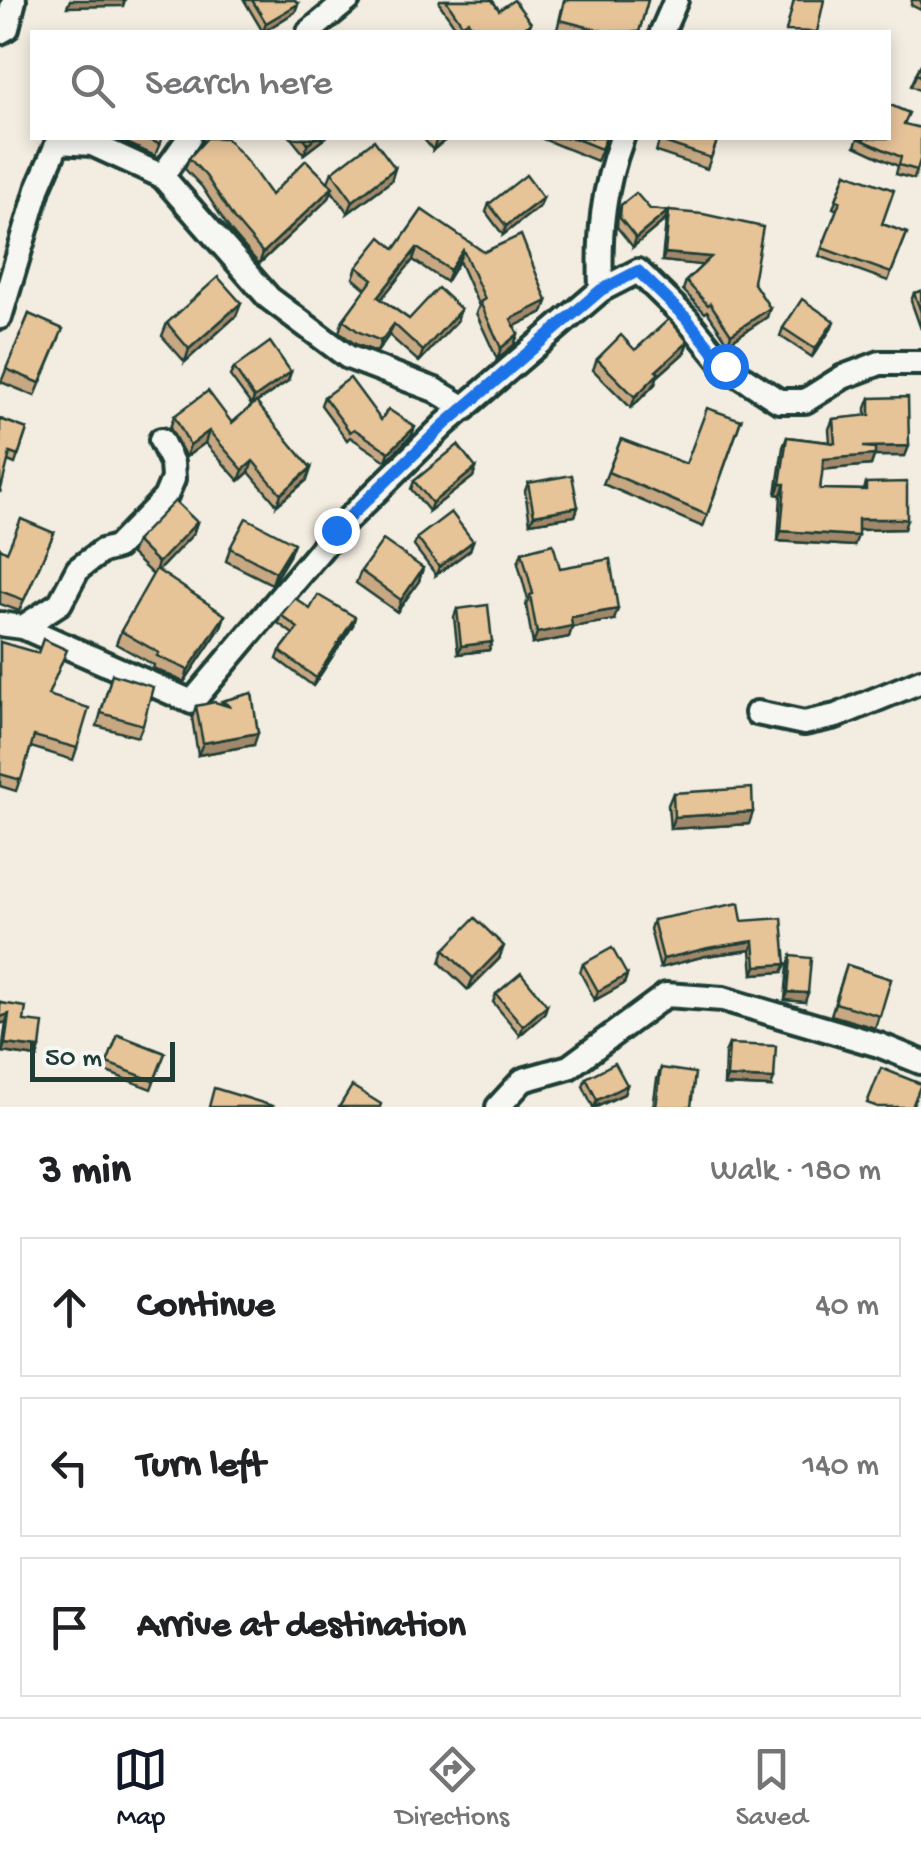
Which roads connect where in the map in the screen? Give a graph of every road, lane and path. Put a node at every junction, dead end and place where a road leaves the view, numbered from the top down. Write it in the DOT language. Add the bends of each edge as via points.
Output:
graph roads {
  1 [pos="14,0"];
  2 [pos="348,0"];
  3 [pos="676,0"];
  4 [pos="311,30"];
  5 [pos="663,30"];
  6 [pos="0,32"];
  7 [pos="188,140"];
  8 [pos="621,140"];
  9 [pos="162,176"];
  10 [pos="601,290"];
  11 [pos="0,317"];
  12 [pos="921,363"];
  13 [pos="465,408"];
  14 [pos="161,440"];
  15 [pos="11,626"];
  16 [pos="921,681"];
  17 [pos="757,713"];
  18 [pos="921,1062"];
  19 [pos="498,1107"];
  1 -- 6 [label="street"];
  2 -- 4 [label="street"];
  3 -- 5 [label="street"];
  7 -- 9 [label="street"];
  8 -- 10 [label="street" via="599,229"];
  9 -- 11 [label="street" via="92,144 58,142"];
  9 -- 13 [label="street" via="269,298 348,357"];
  10 -- 12 [label="street" via="638,271 725,366 779,402 805,402 842,377 880,363"];
  10 -- 13 [label="street"];
  13 -- 15 [label="street" via="336,530 192,702"];
  14 -- 15 [label="street" via="172,463 165,498 118,547 78,568 60,603"];
  16 -- 17 [label="street" via="804,723"];
  18 -- 19 [label="street" via="723,999 666,995 569,1067 523,1080"];
}
